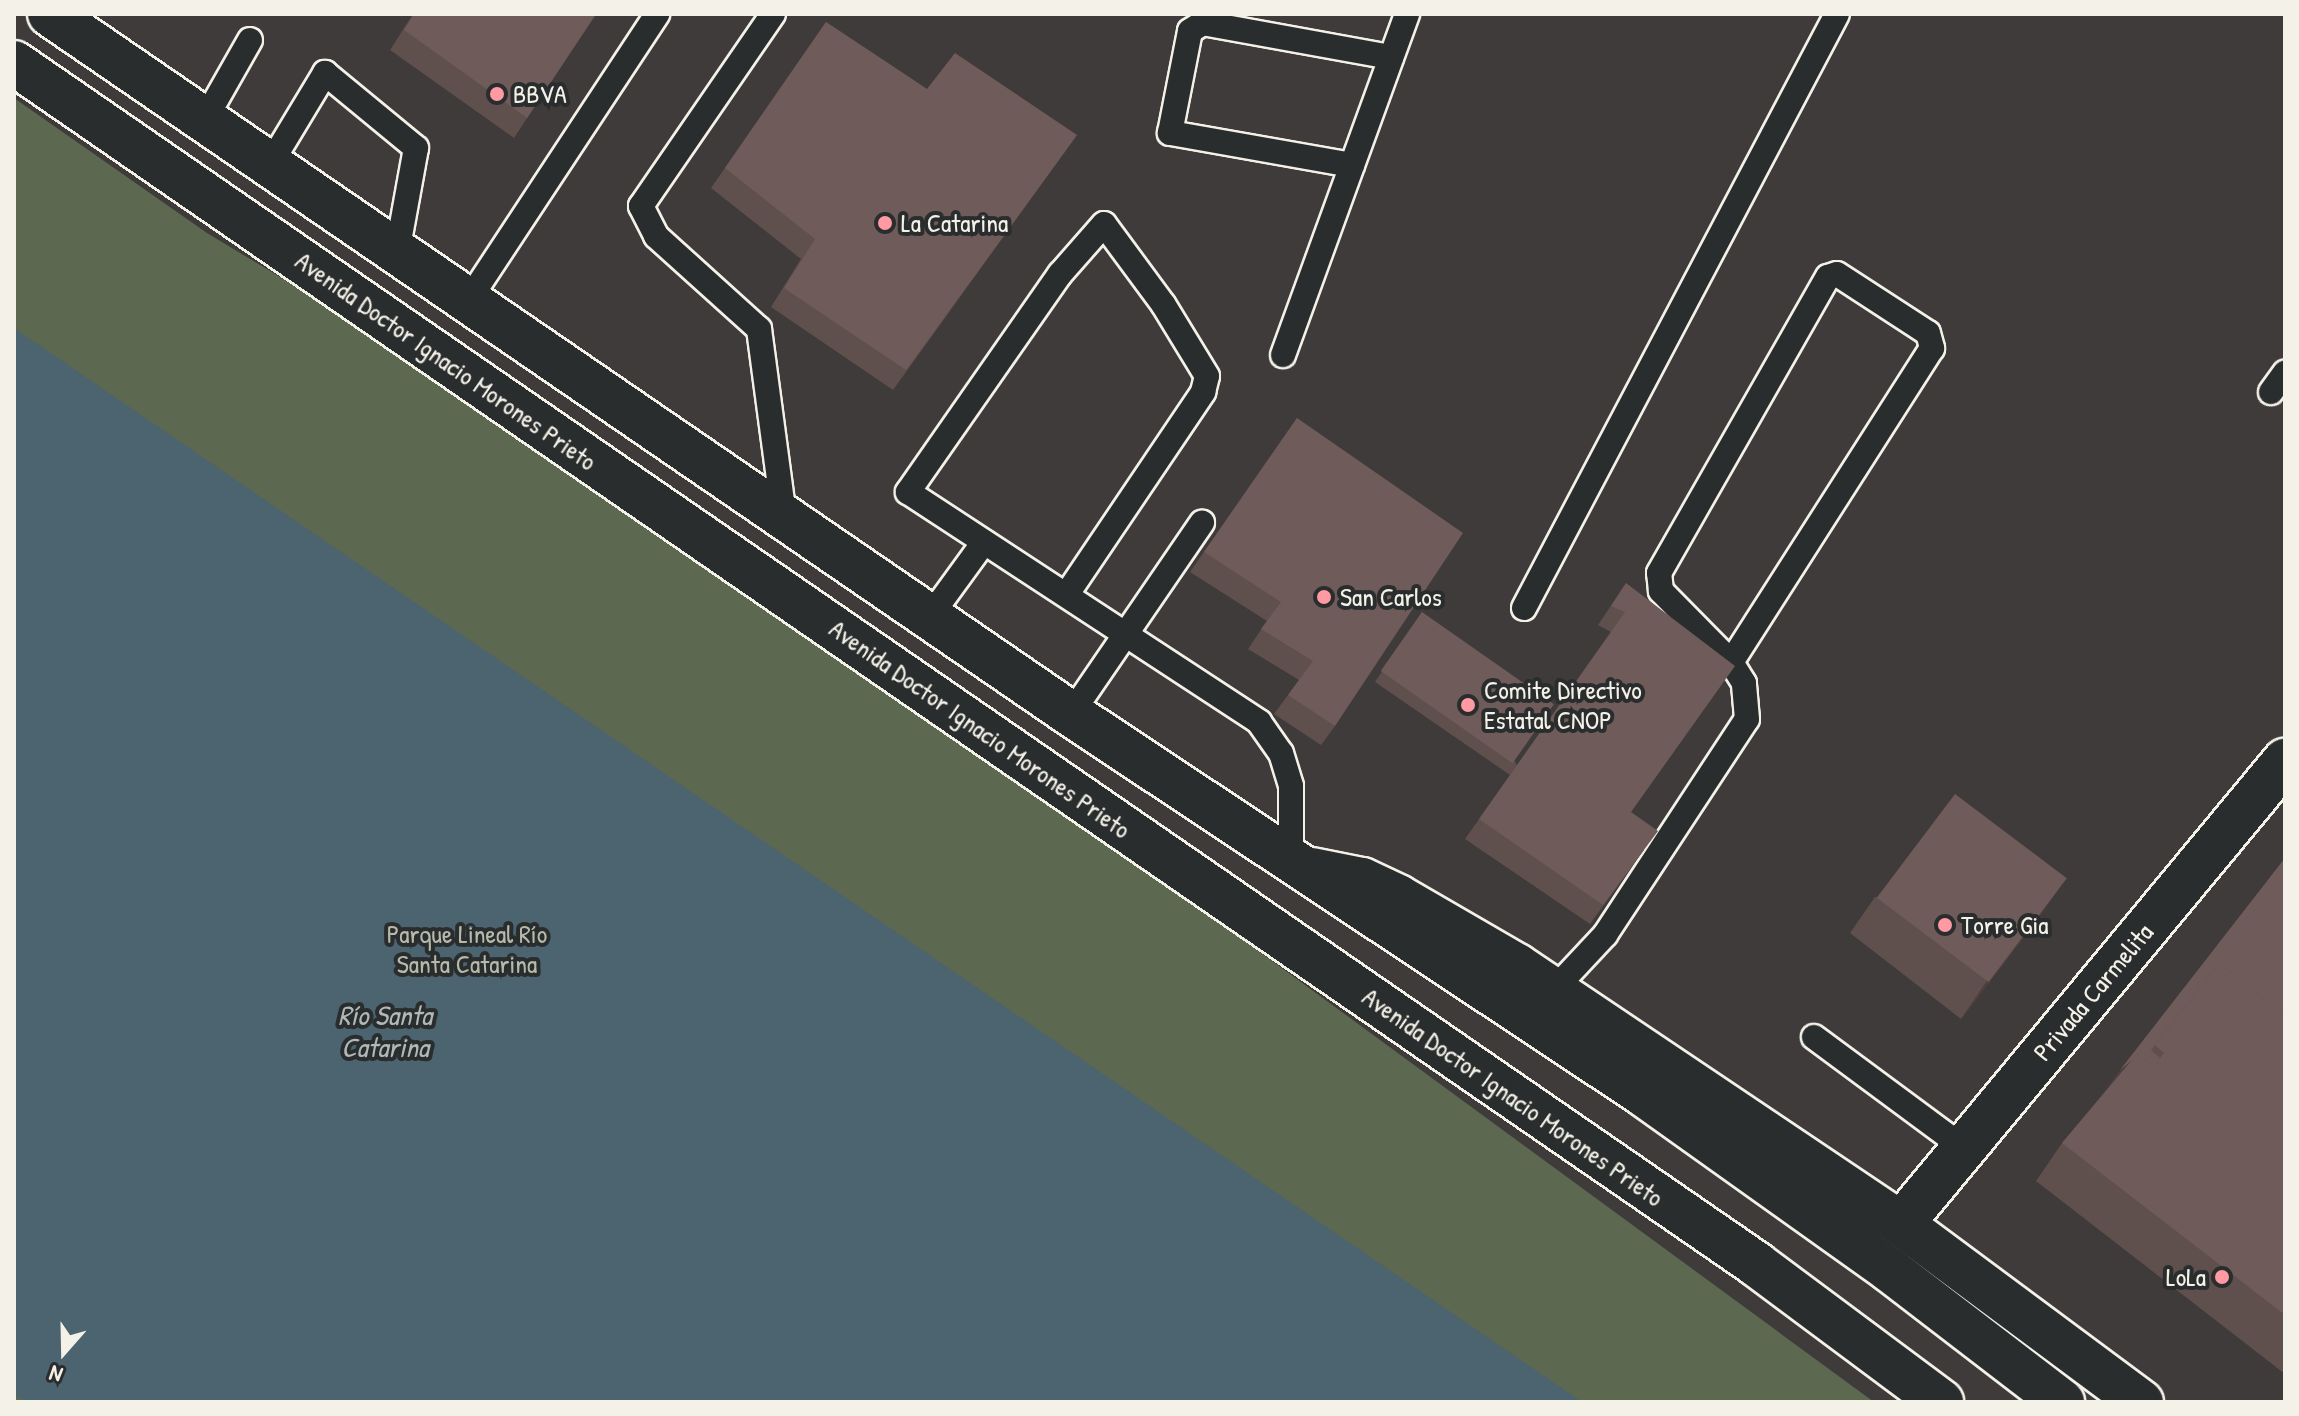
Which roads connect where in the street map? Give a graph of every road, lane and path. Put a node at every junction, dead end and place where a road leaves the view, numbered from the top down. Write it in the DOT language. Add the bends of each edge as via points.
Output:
graph roads {
  1 [pos="50,14"];
  2 [pos="657,14"];
  3 [pos="773,14"];
  4 [pos="1407,14"];
  5 [pos="1837,14"];
  6 [pos="250,40"];
  7 [pos="1391,57"];
  8 [pos="14,63"];
  9 [pos="204,121"];
  10 [pos="1352,165"];
  11 [pos="269,166"];
  12 [pos="397,253"];
  13 [pos="468,301"];
  14 [pos="1283,355"];
  15 [pos="784,516"];
  16 [pos="1202,523"];
  17 [pos="984,542"];
  18 [pos="1067,594"];
  19 [pos="1524,608"];
  20 [pos="931,615"];
  21 [pos="1127,634"];
  22 [pos="1731,662"];
  23 [pos="1071,714"];
  24 [pos="2285,761"];
  25 [pos="1302,863"];
  26 [pos="1540,1003"];
  27 [pos="1814,1037"];
  28 [pos="1964,1148"];
  29 [pos="1901,1224"];
  30 [pos="1941,1402"];
  31 [pos="2062,1402"];
  32 [pos="2141,1402"];
  1 -- 9 [label="main road"];
  2 -- 13 [label="lane"];
  3 -- 15 [label="lane" via="641,206 656,236 759,329"];
  4 -- 7 [label="lane"];
  5 -- 19 [label="lane"];
  6 -- 9 [label="lane"];
  7 -- 10 [label="lane"];
  7 -- 10 [label="lane" via="1203,23 1190,31 1170,133"];
  8 -- 30 [label="main road, Avenida Doctor Ignacio Morones Prieto" via="1756,1264"];
  9 -- 11 [label="main road"];
  10 -- 14 [label="lane"];
  11 -- 12 [label="main road"];
  11 -- 12 [label="lane" via="325,73 416,148"];
  12 -- 13 [label="main road"];
  13 -- 15 [label="main road"];
  15 -- 20 [label="main road"];
  16 -- 21 [label="lane"];
  17 -- 18 [label="lane"];
  17 -- 18 [label="lane" via="911,496 910,488 1060,274 1098,228 1107,226 1207,376 1203,392"];
  17 -- 20 [label="lane"];
  18 -- 21 [label="lane"];
  20 -- 23 [label="main road"];
  21 -- 23 [label="lane"];
  21 -- 25 [label="lane" via="1259,722 1281,753"];
  22 -- 22 [label="lane" via="1661,591 1661,566 1828,277 1837,274 1928,333 1932,348"];
  22 -- 26 [label="lane" via="1744,683 1747,719 1605,935"];
  23 -- 25 [label="main road"];
  24 -- 28 [label="main road, Privada Carmelita"];
  25 -- 26 [label="main road"];
  26 -- 29 [label="main road"];
  26 -- 31 [label="main road"];
  27 -- 28 [label="lane"];
  28 -- 29 [label="main road, Privada Carmelita"];
  29 -- 32 [label="main road"];
}
